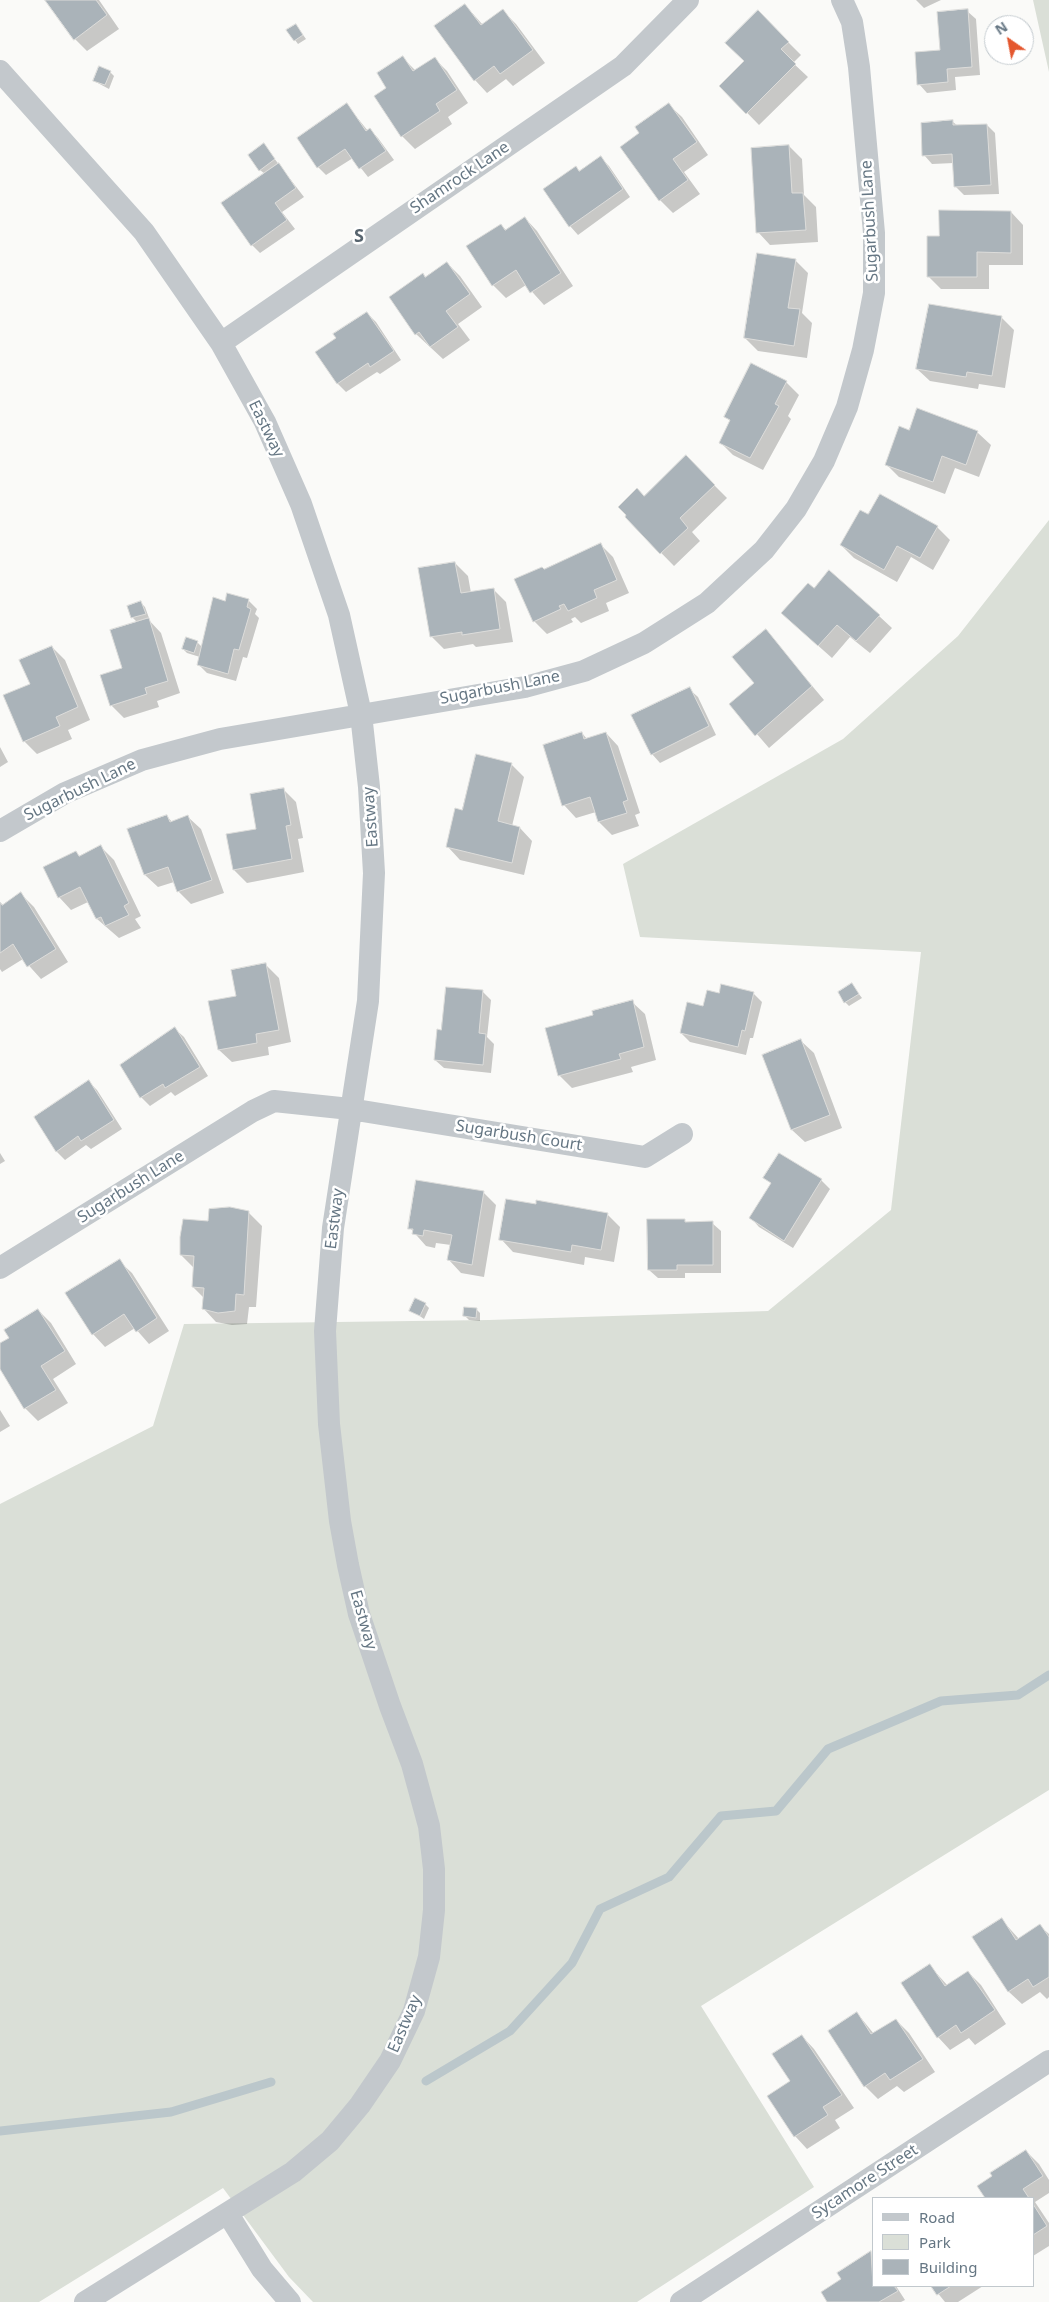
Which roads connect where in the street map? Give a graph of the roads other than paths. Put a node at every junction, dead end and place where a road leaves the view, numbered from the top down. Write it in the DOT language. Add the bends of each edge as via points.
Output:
graph roads {
  1 [pos="688,0"];
  2 [pos="842,0"];
  3 [pos="0,70"];
  4 [pos="221,343"];
  5 [pos="361,714"];
  6 [pos="0,831"];
  7 [pos="350,1109"];
  8 [pos="682,1134"];
  9 [pos="0,1268"];
  10 [pos="1049,2061"];
  11 [pos="228,2214"];
  12 [pos="85,2302"];
  13 [pos="290,2302"];
  14 [pos="681,2302"];
  1 -- 4 [label="street, Shamrock Lane" via="623,66"];
  2 -- 5 [label="street, Sugarbush Lane" via="852,22 858,67 874,232 874,293 847,407 824,461 796,509 764,550 707,603 644,643 584,670 525,687"];
  3 -- 4 [label="street, Eastway" via="144,232"];
  4 -- 5 [label="street, Eastway" via="265,422 301,504 338,615"];
  5 -- 6 [label="street, Sugarbush Lane" via="220,739 142,760 65,793"];
  5 -- 7 [label="street, Eastway" via="374,873 368,1001"];
  7 -- 8 [label="street, Sugarbush Court" via="645,1157"];
  7 -- 9 [label="street, Sugarbush Lane" via="274,1101"];
  7 -- 11 [label="street, Eastway" via="333,1228 325,1331 331,1443 340,1521 360,1614 412,1764 429,1826 434,1869 429,1957 414,2011 390,2061 360,2105 330,2141 293,2172"];
  10 -- 14 [label="street, Sycamore Street"];
  11 -- 12 [label="street, Eastway"];
  11 -- 13 [label="street" via="262,2269"];
}
